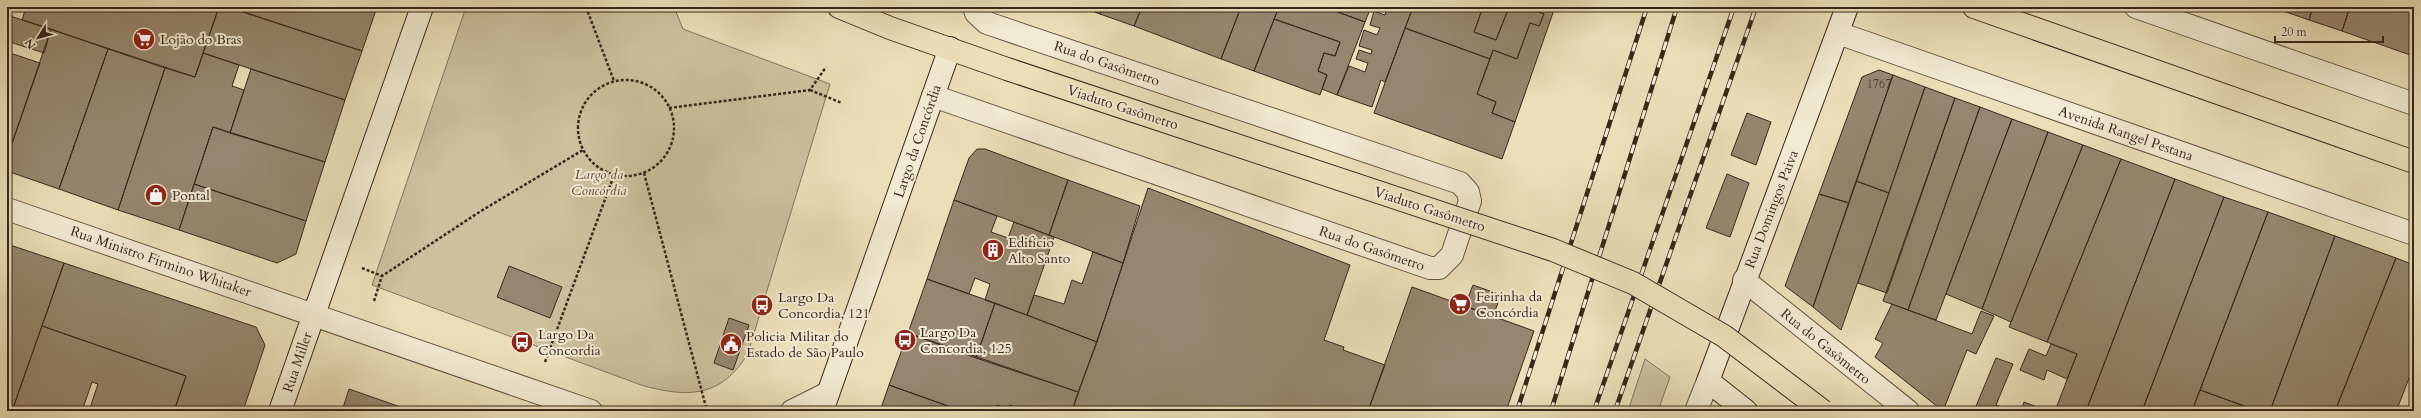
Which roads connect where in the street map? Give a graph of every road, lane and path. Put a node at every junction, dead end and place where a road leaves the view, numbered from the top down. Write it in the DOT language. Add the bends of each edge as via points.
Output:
graph roads {
  1 [pos="422,7"];
  2 [pos="586,7"];
  3 [pos="839,7"];
  4 [pos="1847,7"];
  5 [pos="1974,7"];
  6 [pos="2136,7"];
  7 [pos="975,10"];
  8 [pos="1838,32"];
  9 [pos="950,48"];
  10 [pos="826,67"];
  11 [pos="614,81"];
  12 [pos="810,90"];
  13 [pos="933,96"];
  14 [pos="842,103"];
  15 [pos="2414,104"];
  16 [pos="669,108"];
  17 [pos="583,150"];
  18 [pos="2414,162"];
  19 [pos="644,172"];
  20 [pos="614,175"];
  21 [pos="7,209"];
  22 [pos="2414,234"];
  23 [pos="359,267"];
  24 [pos="382,276"];
  25 [pos="1744,280"];
  26 [pos="374,300"];
  27 [pos="314,314"];
  28 [pos="544,365"];
  29 [pos="1708,381"];
  30 [pos="825,402"];
  31 [pos="280,411"];
  32 [pos="591,411"];
  33 [pos="707,411"];
  34 [pos="792,411"];
  35 [pos="1696,411"];
  36 [pos="1746,411"];
  37 [pos="1823,411"];
  38 [pos="1908,411"];
  1 -- 27 [label="street"];
  2 -- 11 [label="path"];
  3 -- 9 [label="main road" via="890,28"];
  4 -- 8 [label="street, Rua Domingos Paiva"];
  5 -- 18 [label="main road"];
  6 -- 15 [label="street"];
  7 -- 13 [label="street, Rua do Gasômetro" via="987,23 1460,183 1468,192 1470,201 1452,255 1439,268 1430,268"];
  8 -- 22 [label="street, Avenida Rangel Pestana"];
  8 -- 25 [label="street, Rua Domingos Paiva"];
  9 -- 13 [label="street, Largo da Concórdia"];
  9 -- 37 [label="main road, Viaduto Gasômetro, bridge" via="1553,250 1633,282 1724,336"];
  10 -- 12 [label="path"];
  11 -- 16 [label="path" via="628,80 640,83 662,97"];
  11 -- 17 [label="path" via="596,91 582,108 578,136"];
  12 -- 14 [label="path"];
  12 -- 16 [label="path"];
  13 -- 30 [label="street, Largo da Concórdia"];
  16 -- 19 [label="path" via="673,134 670,146 655,166"];
  17 -- 20 [label="path" via="591,161"];
  17 -- 24 [label="path" via="481,211"];
  19 -- 20 [label="path" via="624,177"];
  19 -- 33 [label="path"];
  20 -- 28 [label="path"];
  21 -- 27 [label="street, Rua Ministro Firmino Whitaker"];
  23 -- 24 [label="path"];
  24 -- 26 [label="path"];
  25 -- 29 [label="street, Rua Domingos Paiva"];
  25 -- 38 [label="street, Rua do Gasômetro"];
  27 -- 31 [label="street, Rua Miller"];
  27 -- 32 [label="street"];
  29 -- 35 [label="street, Rua Domingos Paiva"];
  29 -- 36 [label="street"];
  30 -- 34 [label="street, Largo da Concórdia"];
}
